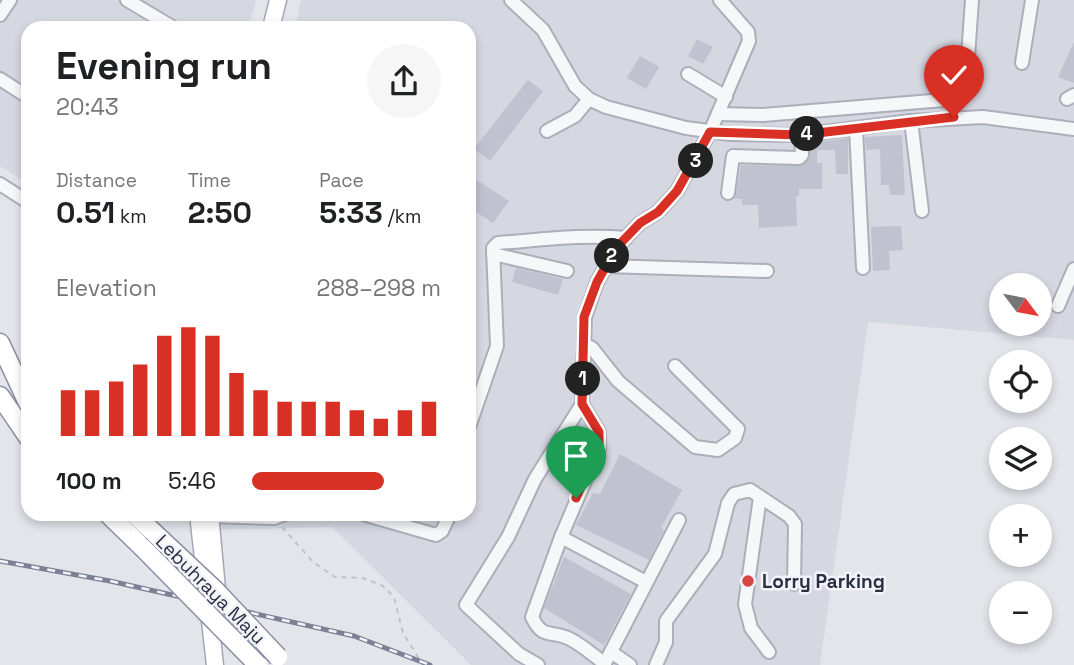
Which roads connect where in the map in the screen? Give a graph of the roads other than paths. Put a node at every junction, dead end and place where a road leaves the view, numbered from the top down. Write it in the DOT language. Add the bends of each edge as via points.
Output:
graph roads {
  1 [pos="10,0"];
  2 [pos="127,0"];
  3 [pos="276,0"];
  4 [pos="289,0"];
  5 [pos="511,0"];
  6 [pos="720,0"];
  7 [pos="972,0"];
  8 [pos="1032,0"];
  9 [pos="0,15"];
  10 [pos="162,21"];
  11 [pos="266,21"];
  12 [pos="272,21"];
  13 [pos="284,21"];
  14 [pos="1022,63"];
  15 [pos="688,74"];
  16 [pos="0,79"];
  17 [pos="21,92"];
  18 [pos="726,97"];
  19 [pos="589,99"];
  20 [pos="718,114"];
  21 [pos="911,121"];
  22 [pos="856,129"];
  23 [pos="1074,130"];
  24 [pos="547,131"];
  25 [pos="710,132"];
  26 [pos="732,134"];
  27 [pos="800,135"];
  28 [pos="733,156"];
  29 [pos="0,184"];
  30 [pos="728,193"];
  31 [pos="21,198"];
  32 [pos="922,211"];
  33 [pos="626,238"];
  34 [pos="494,254"];
  35 [pos="606,266"];
  36 [pos="863,268"];
  37 [pos="1074,269"];
  38 [pos="567,271"];
  39 [pos="767,271"];
  40 [pos="1058,306"];
  41 [pos="0,343"];
  42 [pos="584,344"];
  43 [pos="675,366"];
  44 [pos="21,388"];
  45 [pos="0,396"];
  46 [pos="582,404"];
  47 [pos="476,408"];
  48 [pos="21,427"];
  49 [pos="760,496"];
  50 [pos="679,520"];
  51 [pos="114,521"];
  52 [pos="141,521"];
  53 [pos="206,521"];
  54 [pos="207,521"];
  55 [pos="387,521"];
  56 [pos="447,521"];
  57 [pos="561,537"];
  58 [pos="646,582"];
  59 [pos="794,584"];
  60 [pos="769,652"];
  61 [pos="607,660"];
  62 [pos="282,661"];
  63 [pos="215,665"];
  64 [pos="225,665"];
  65 [pos="258,665"];
  66 [pos="538,665"];
  67 [pos="630,665"];
  68 [pos="656,665"];
  1 -- 9 [label="street"];
  2 -- 10 [label="street"];
  3 -- 11 [label="street"];
  3 -- 12 [label="main road"];
  4 -- 13 [label="main road"];
  5 -- 19 [label="street" via="543,30 575,86"];
  6 -- 18 [label="street" via="748,32"];
  7 -- 20 [label="street" via="966,85 956,99 763,115"];
  8 -- 14 [label="street"];
  15 -- 18 [label="street"];
  16 -- 17 [label="street"];
  18 -- 20 [label="street"];
  19 -- 24 [label="street" via="575,116"];
  19 -- 25 [label="street"];
  20 -- 25 [label="street"];
  21 -- 22 [label="street"];
  21 -- 23 [label="street" via="982,117"];
  21 -- 32 [label="street"];
  22 -- 27 [label="street"];
  22 -- 36 [label="street"];
  25 -- 26 [label="street"];
  25 -- 33 [label="street" via="677,191"];
  26 -- 27 [label="street"];
  26 -- 28 [label="street"];
  27 -- 28 [label="street" via="799,158"];
  28 -- 30 [label="street"];
  29 -- 31 [label="street"];
  33 -- 34 [label="street" via="498,243"];
  33 -- 35 [label="street"];
  34 -- 38 [label="street"];
  34 -- 47 [label="street" via="497,346"];
  35 -- 39 [label="street"];
  35 -- 42 [label="street" via="584,317"];
  37 -- 40 [label="street"];
  41 -- 44 [label="highway"];
  42 -- 43 [label="street" via="618,381 695,447 718,450 736,438 738,429"];
  42 -- 46 [label="street"];
  45 -- 48 [label="highway"];
  46 -- 57 [label="street" via="599,432 599,448"];
  46 -- 66 [label="street" via="466,605 519,654"];
  49 -- 59 [label="street" via="795,524"];
  49 -- 60 [label="street" via="745,604 751,628"];
  49 -- 68 [label="street" via="750,490 734,494 715,554 666,621 666,642"];
  50 -- 58 [label="street"];
  51 -- 65 [label="highway, Lebuhraya Maju, bridge"];
  52 -- 62 [label="highway, Lebuhraya Maju, bridge"];
  53 -- 63 [label="main road"];
  54 -- 64 [label="main road"];
  55 -- 56 [label="street" via="436,535"];
  57 -- 58 [label="street"];
  57 -- 61 [label="street" via="532,617 550,636 570,639"];
  58 -- 61 [label="street"];
  61 -- 67 [label="street"];
}
